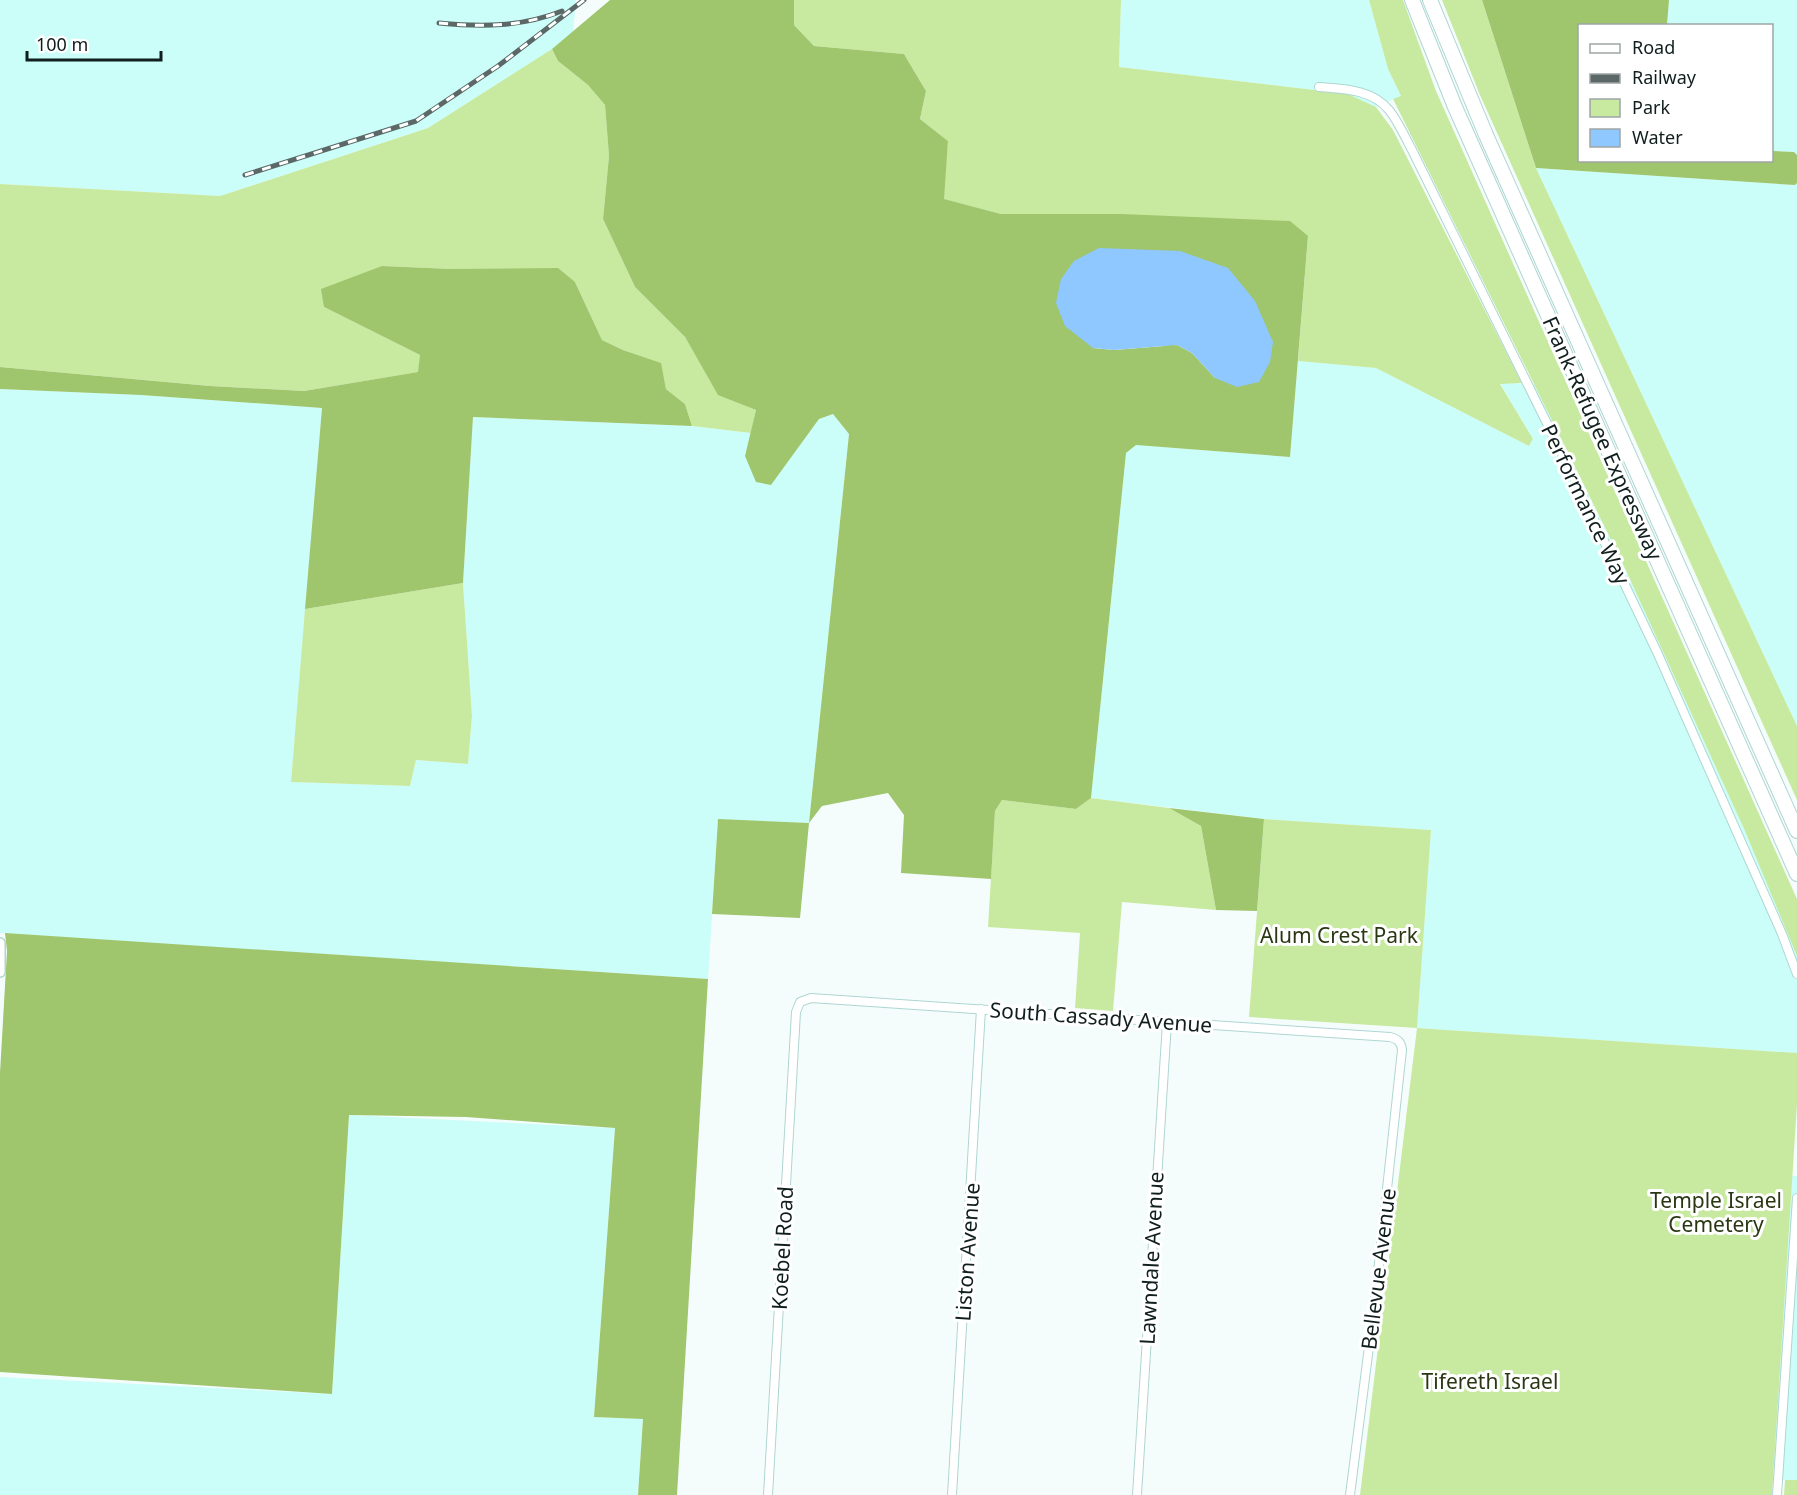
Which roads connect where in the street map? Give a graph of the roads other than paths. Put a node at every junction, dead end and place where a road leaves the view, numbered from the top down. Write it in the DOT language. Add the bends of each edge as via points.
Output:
graph roads {
  1 [pos="1412,0"];
  2 [pos="1431,2"];
  3 [pos="1319,87"];
  4 [pos="1797,831"];
  5 [pos="1797,874"];
  6 [pos="0,943"];
  7 [pos="0,972"];
  8 [pos="1797,974"];
  9 [pos="800,1002"];
  10 [pos="981,1009"];
  11 [pos="1167,1022"];
  12 [pos="1401,1044"];
  13 [pos="1797,1198"];
  14 [pos="768,1495"];
  15 [pos="952,1495"];
  16 [pos="1137,1495"];
  17 [pos="1350,1495"];
  18 [pos="1777,1495"];
  1 -- 5 [label="highway, Frank-Refugee Expressway" via="1455,107"];
  2 -- 4 [label="highway, Frank-Refugee Expressway" via="1486,135"];
  3 -- 8 [label="street, Performance Way" via="1374,97 1388,109 1412,150 1657,652"];
  6 -- 7 [label="street"];
  9 -- 10 [label="street, South Cassady Avenue" via="811,998"];
  9 -- 14 [label="street, Koebel Road" via="796,1012"];
  10 -- 11 [label="street, South Cassady Avenue"];
  10 -- 15 [label="street, Liston Avenue"];
  11 -- 12 [label="street, South Cassady Avenue" via="1390,1037"];
  11 -- 16 [label="street, Lawndale Avenue"];
  12 -- 17 [label="street, Bellevue Avenue" via="1377,1288"];
  13 -- 18 [label="street"];
}
